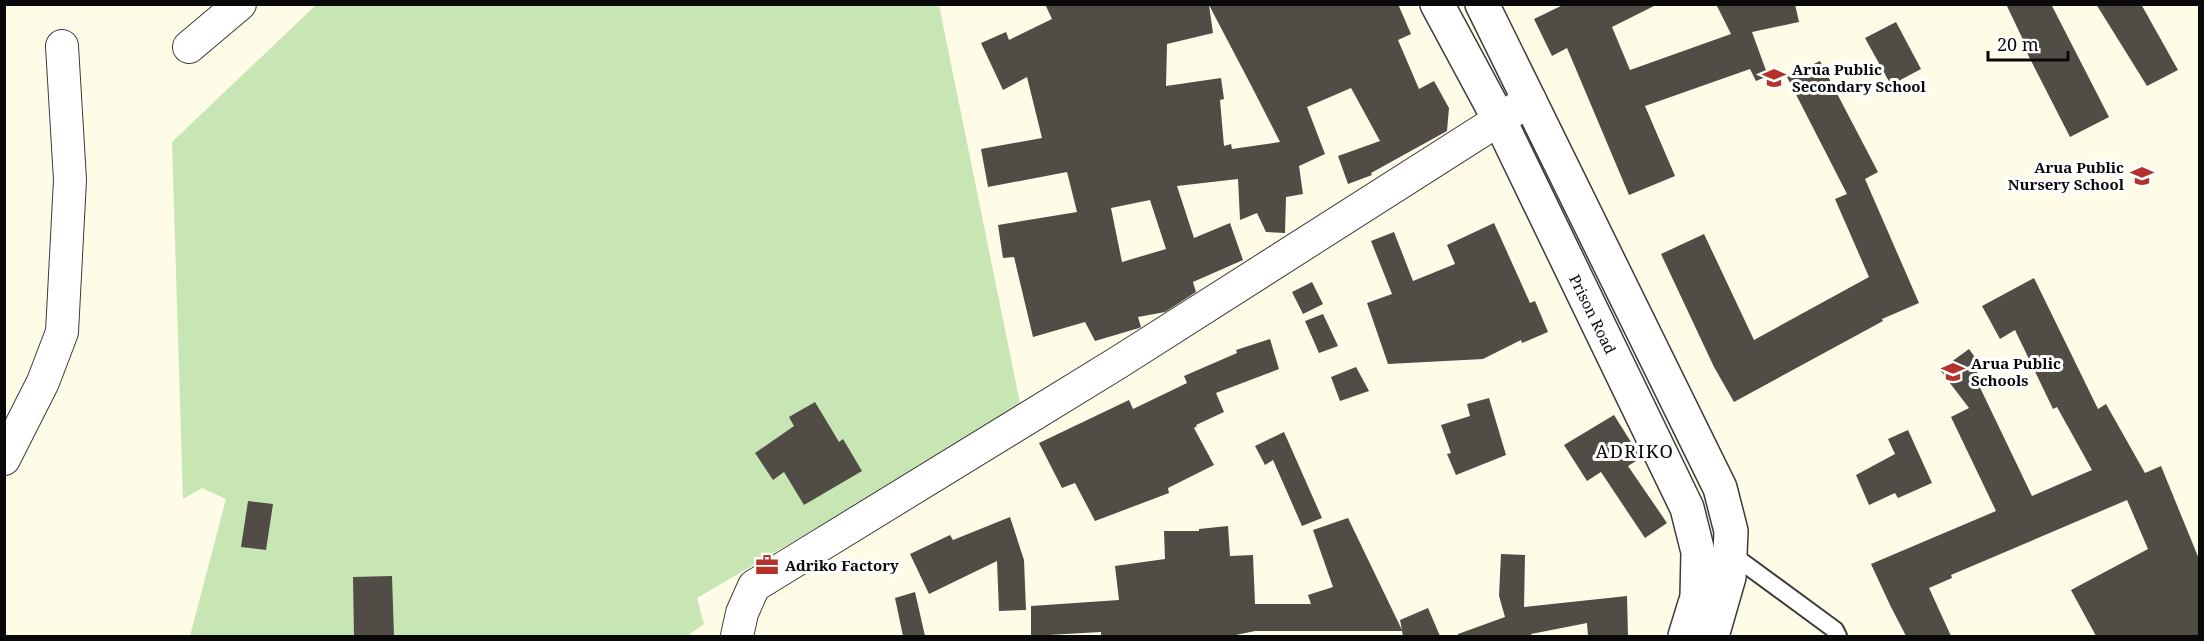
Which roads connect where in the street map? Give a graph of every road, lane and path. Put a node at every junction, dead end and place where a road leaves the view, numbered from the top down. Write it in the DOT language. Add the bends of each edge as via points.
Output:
graph roads {
  1 [pos="240,4"];
  2 [pos="1482,4"];
  3 [pos="1447,8"];
  4 [pos="62,46"];
  5 [pos="189,47"];
  6 [pos="1530,100"];
  7 [pos="1500,121"];
  8 [pos="4,459"];
  9 [pos="1730,553"];
  10 [pos="737,636"];
  11 [pos="1685,636"];
  12 [pos="1712,636"];
  13 [pos="1838,636"];
  1 -- 5 [label="street"];
  2 -- 6 [label="street"];
  3 -- 7 [label="street, Prison Road"];
  4 -- 8 [label="street" via="70,180 62,332 43,382"];
  6 -- 7 [label="street"];
  6 -- 9 [label="street" via="1720,488 1731,531"];
  7 -- 10 [label="street" via="754,586"];
  7 -- 11 [label="street, Prison Road" via="1687,508 1698,552 1697,597"];
  9 -- 12 [label="street" via="1729,577"];
  9 -- 13 [label="lane"];
}
